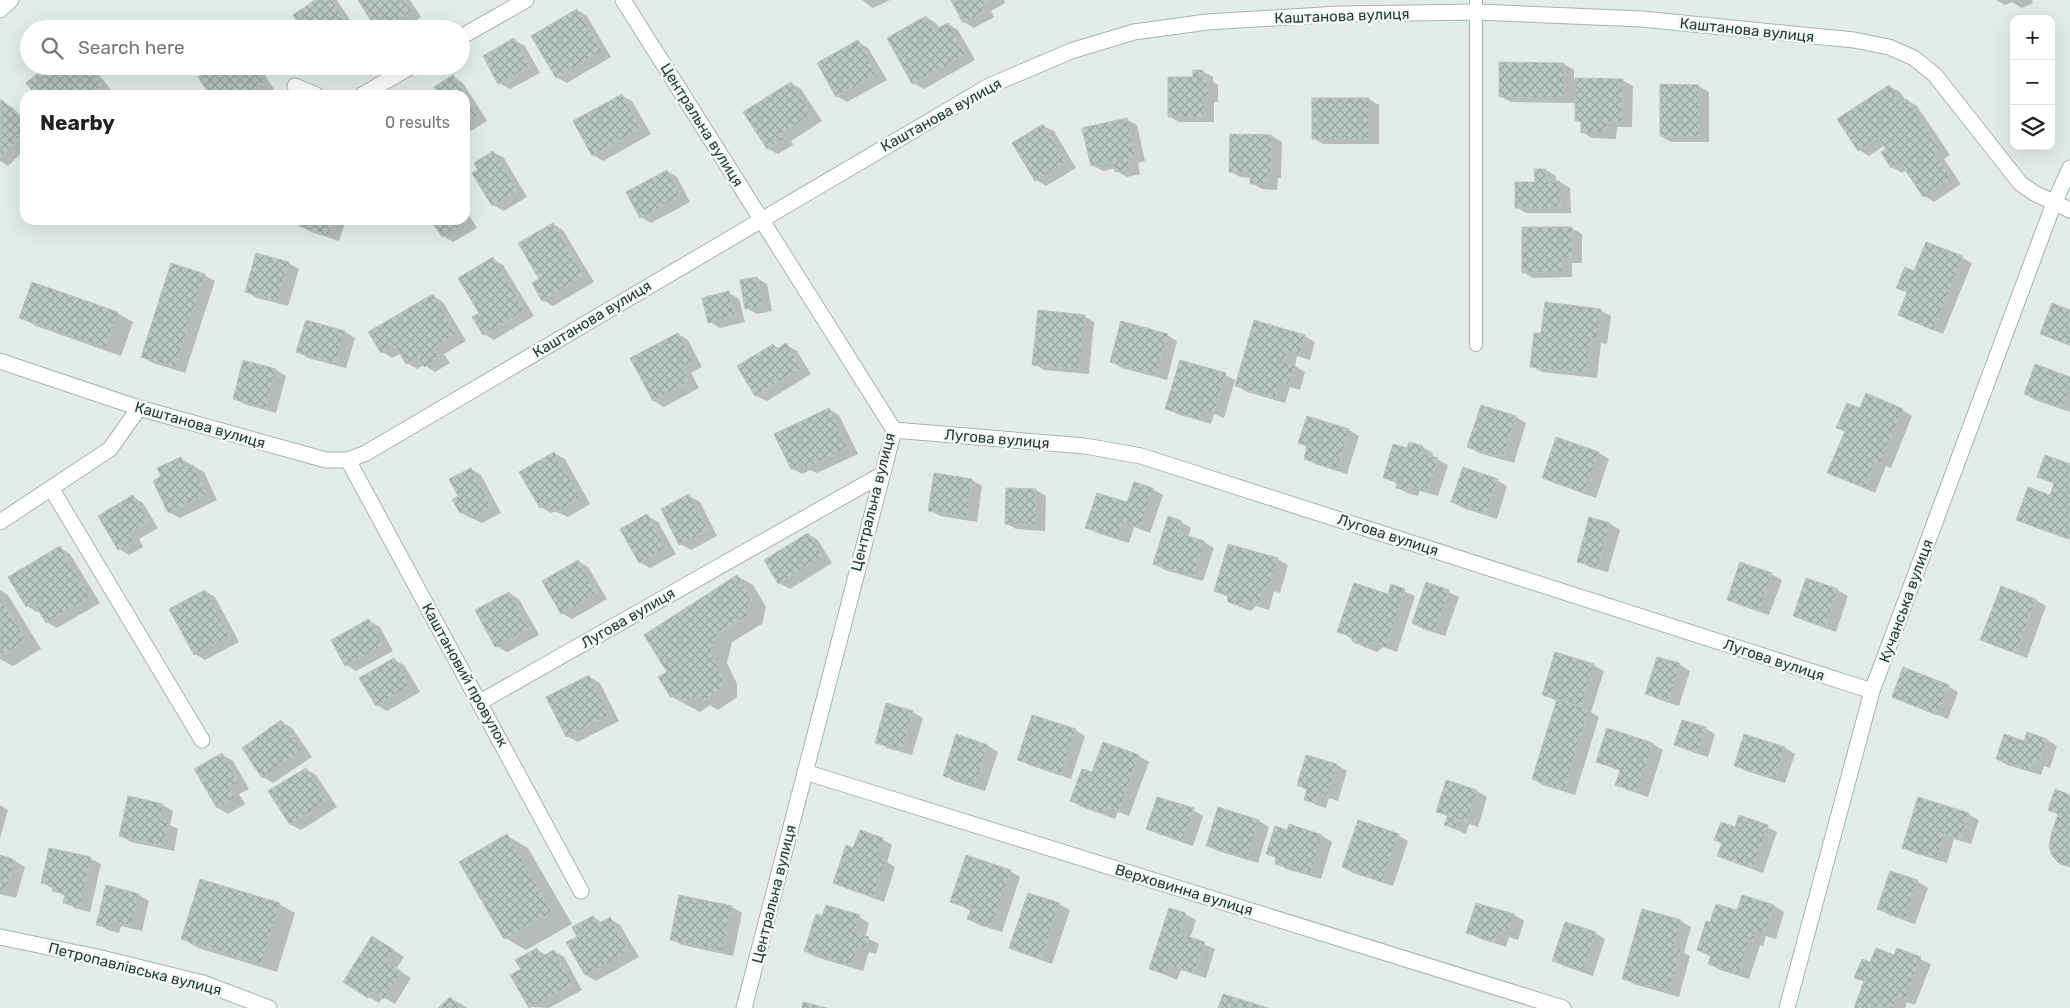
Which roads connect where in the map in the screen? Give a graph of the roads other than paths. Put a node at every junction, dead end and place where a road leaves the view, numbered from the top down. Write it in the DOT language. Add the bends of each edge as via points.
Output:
graph roads {
  1 [pos="11,0"];
  2 [pos="526,0"];
  3 [pos="623,0"];
  4 [pos="1476,6"];
  5 [pos="0,10"];
  6 [pos="470,32"];
  7 [pos="396,75"];
  8 [pos="295,86"];
  9 [pos="304,90"];
  10 [pos="371,90"];
  11 [pos="2070,168"];
  12 [pos="2054,203"];
  13 [pos="2070,210"];
  14 [pos="761,219"];
  15 [pos="1476,345"];
  16 [pos="0,361"];
  17 [pos="139,408"];
  18 [pos="894,430"];
  19 [pos="348,460"];
  20 [pos="881,475"];
  21 [pos="51,488"];
  22 [pos="0,522"];
  23 [pos="1872,691"];
  24 [pos="480,702"];
  25 [pos="202,740"];
  26 [pos="804,772"];
  27 [pos="581,891"];
  28 [pos="0,937"];
  29 [pos="269,1008"];
  30 [pos="744,1008"];
  31 [pos="1562,1008"];
  32 [pos="1787,1008"];
  1 -- 5 [label="street"];
  2 -- 6 [label="street"];
  3 -- 14 [label="street, Центральна вулиця"];
  4 -- 12 [label="street, Каштанова вулиця" via="1854,40 1889,47 1914,58 1935,75 2020,183"];
  4 -- 14 [label="street, Каштанова вулиця" via="1207,22 1134,32 1071,51 989,86"];
  4 -- 15 [label="lane"];
  7 -- 10 [label="street"];
  8 -- 9 [label="street"];
  11 -- 12 [label="street, Кучанська вулиця"];
  12 -- 13 [label="street, Каштанова вулиця"];
  12 -- 23 [label="street, Кучанська вулиця"];
  14 -- 18 [label="street, Центральна вулиця"];
  14 -- 19 [label="street, Каштанова вулиця" via="366,453"];
  16 -- 17 [label="street, Каштанова вулиця"];
  17 -- 19 [label="street, Каштанова вулиця" via="326,460"];
  17 -- 21 [label="street" via="110,449"];
  18 -- 20 [label="street, Центральна вулиця"];
  18 -- 23 [label="street, Лугова вулиця" via="1085,446 1140,456"];
  19 -- 24 [label="street, Каштановий провулок"];
  20 -- 24 [label="street, Лугова вулиця"];
  20 -- 26 [label="street, Центральна вулиця"];
  21 -- 22 [label="street"];
  21 -- 25 [label="street"];
  23 -- 32 [label="street, Кучанська вулиця"];
  24 -- 27 [label="street, Каштановий провулок"];
  26 -- 30 [label="street, Центральна вулиця"];
  26 -- 31 [label="street, Верховинна вулиця"];
  28 -- 29 [label="street, Петропавлівська вулиця" via="203,983"];
}
